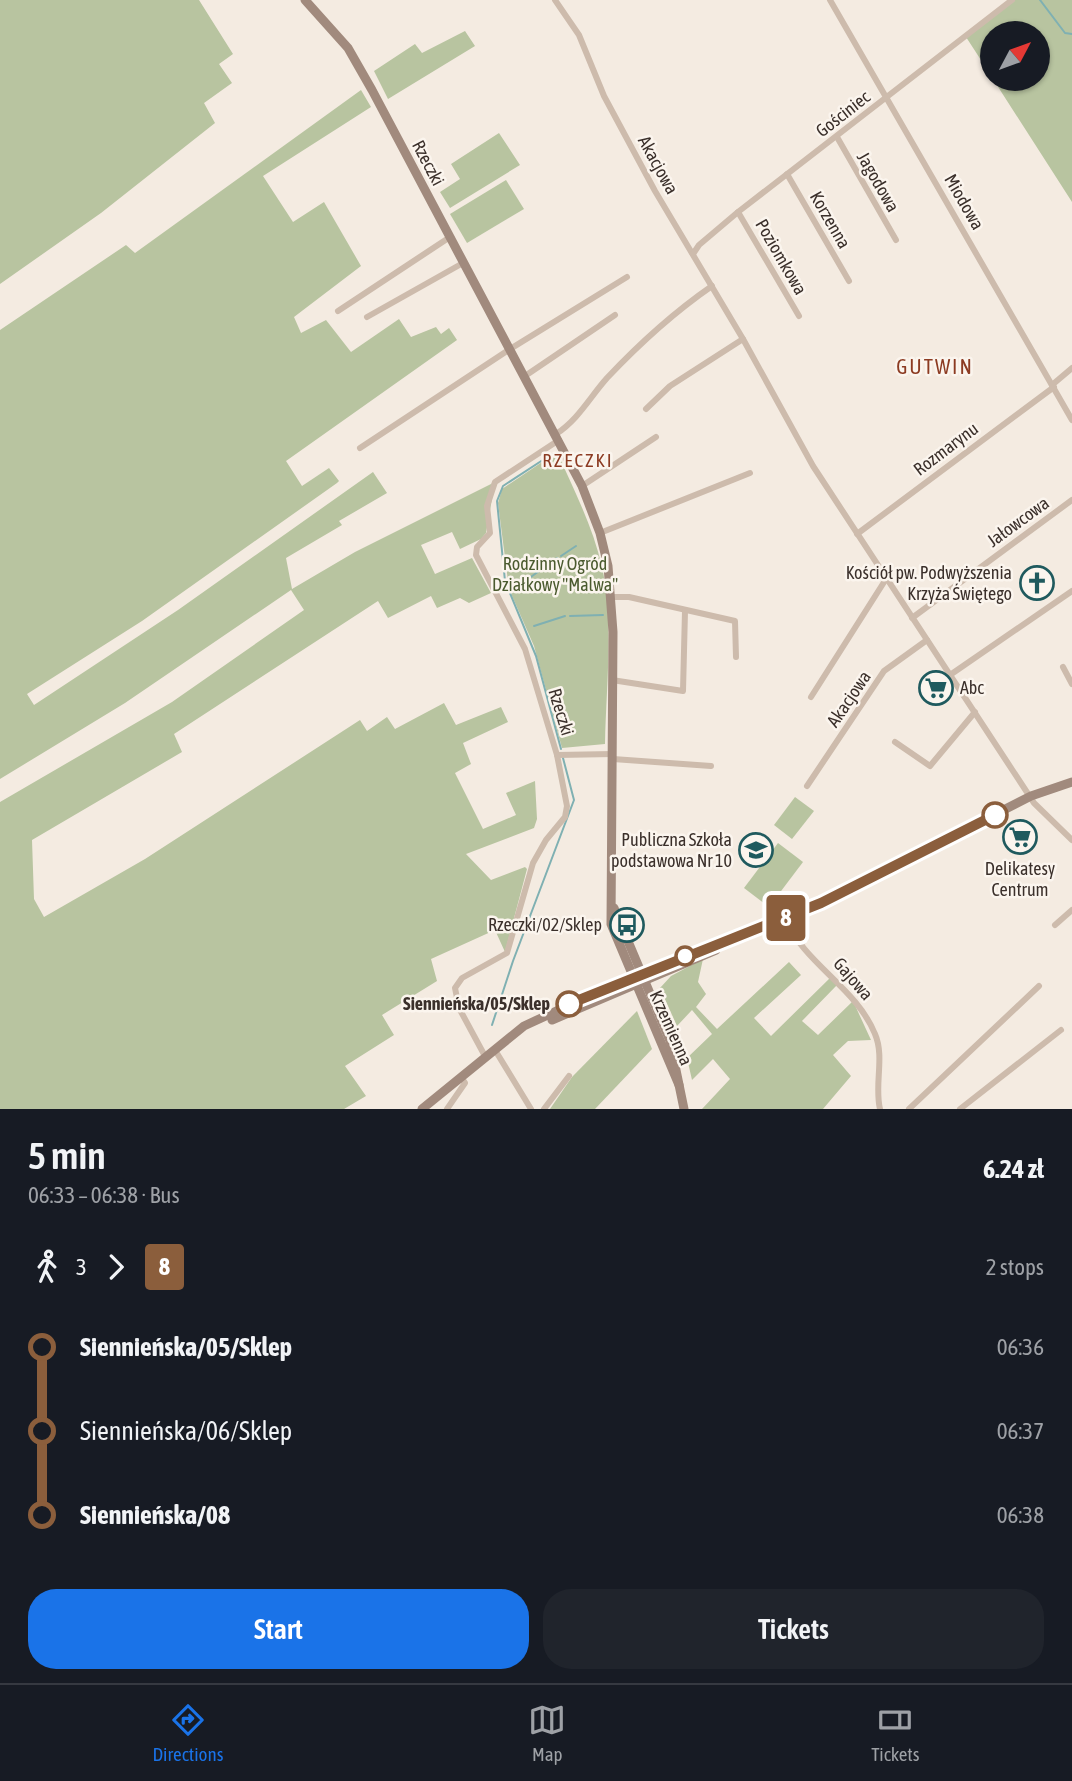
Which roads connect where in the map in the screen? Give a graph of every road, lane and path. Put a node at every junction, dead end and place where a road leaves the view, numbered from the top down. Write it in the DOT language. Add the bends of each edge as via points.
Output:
graph roads {
  1 [pos="305,0"];
  2 [pos="555,0"];
  3 [pos="830,0"];
  4 [pos="1013,0"];
  5 [pos="888,97"];
  6 [pos="837,137"];
  7 [pos="787,174"];
  8 [pos="738,212"];
  9 [pos="450,237"];
  10 [pos="896,240"];
  11 [pos="693,254"];
  12 [pos="463,262"];
  13 [pos="627,277"];
  14 [pos="849,281"];
  15 [pos="712,286"];
  16 [pos="338,311"];
  17 [pos="615,315"];
  18 [pos="799,316"];
  19 [pos="367,317"];
  20 [pos="743,340"];
  21 [pos="510,349"];
  22 [pos="1072,368"];
  23 [pos="525,376"];
  24 [pos="1053,386"];
  25 [pos="646,409"];
  26 [pos="1072,420"];
  27 [pos="558,437"];
  28 [pos="656,437"];
  29 [pos="360,448"];
  30 [pos="750,473"];
  31 [pos="582,486"];
  32 [pos="1072,500"];
  33 [pos="600,533"];
  34 [pos="857,534"];
  35 [pos="887,579"];
  36 [pos="1072,592"];
  37 [pos="612,597"];
  38 [pos="685,611"];
  39 [pos="912,618"];
  40 [pos="927,640"];
  41 [pos="736,657"];
  42 [pos="1063,667"];
  43 [pos="950,675"];
  44 [pos="612,680"];
  45 [pos="1072,684"];
  46 [pos="811,696"];
  47 [pos="975,712"];
  48 [pos="895,742"];
  49 [pos="557,755"];
  50 [pos="613,757"];
  51 [pos="711,766"];
  52 [pos="1072,782"];
  53 [pos="807,786"];
  54 [pos="1031,796"];
  55 [pos="1072,840"];
  56 [pos="1072,910"];
  57 [pos="785,918"];
  58 [pos="1055,925"];
  59 [pos="638,979"];
  60 [pos="1039,986"];
  61 [pos="1061,1030"];
  62 [pos="495,1050"];
  63 [pos="486,1058"];
  64 [pos="569,1076"];
  65 [pos="461,1077"];
  66 [pos="422,1109"];
  67 [pos="447,1109"];
  68 [pos="531,1109"];
  69 [pos="544,1109"];
  70 [pos="684,1109"];
  71 [pos="880,1109"];
  72 [pos="909,1109"];
  73 [pos="960,1109"];
  1 -- 9 [label="main road, Rzeczki" via="357,63"];
  2 -- 11 [label="street, Akacjowa" via="579,35 604,96"];
  3 -- 5 [label="street, Miodowa"];
  4 -- 5 [label="street, Gościniec"];
  5 -- 6 [label="street, Gościniec"];
  5 -- 24 [label="street, Miodowa"];
  6 -- 7 [label="street, Gościniec"];
  6 -- 10 [label="street, Jagodowa"];
  7 -- 8 [label="street, Gościniec"];
  7 -- 14 [label="street, Korzenna"];
  8 -- 11 [label="street, Gościniec"];
  8 -- 18 [label="street, Poziomkowa"];
  9 -- 12 [label="main road, Rzeczki"];
  9 -- 16 [label="street"];
  11 -- 15 [label="street, Akacjowa"];
  12 -- 19 [label="street"];
  12 -- 21 [label="main road, Rzeczki"];
  13 -- 21 [label="street"];
  15 -- 20 [label="street, Akacjowa"];
  15 -- 27 [label="street, Rzeczki" via="654,329"];
  17 -- 23 [label="street"];
  20 -- 25 [label="street" via="670,386"];
  20 -- 34 [label="street, Akacjowa"];
  21 -- 23 [label="main road, Rzeczki"];
  21 -- 29 [label="street"];
  22 -- 24 [label="street, Rozmarynu"];
  23 -- 27 [label="main road, Rzeczki"];
  24 -- 26 [label="street, Miodowa"];
  24 -- 34 [label="street, Rozmarynu"];
  27 -- 31 [label="main road, Rzeczki"];
  27 -- 49 [label="street, Rzeczki" via="495,482 487,506 490,533 476,555 525,649"];
  28 -- 31 [label="street"];
  30 -- 33 [label="street"];
  31 -- 33 [label="main road, Rzeczki"];
  32 -- 39 [label="street, Jałowcowa"];
  33 -- 37 [label="main road, Rzeczki"];
  34 -- 35 [label="street, Akacjowa"];
  35 -- 39 [label="street, Akacjowa"];
  35 -- 46 [label="street, Akacjowa"];
  36 -- 43 [label="street"];
  37 -- 38 [label="street"];
  37 -- 44 [label="main road, Rzeczki"];
  38 -- 41 [label="street" via="735,621"];
  38 -- 44 [label="street" via="683,691"];
  39 -- 40 [label="street, Akacjowa"];
  40 -- 43 [label="street, Akacjowa"];
  40 -- 53 [label="street, Akacjowa" via="884,671"];
  42 -- 45 [label="street"];
  43 -- 47 [label="street, Akacjowa"];
  44 -- 50 [label="main road, Rzeczki"];
  47 -- 48 [label="street" via="930,766"];
  47 -- 54 [label="street, Akacjowa"];
  49 -- 50 [label="street, Rzeczki"];
  49 -- 63 [label="street, Rzeczki" via="566,811 533,863 508,953 462,978 455,988 459,1008"];
  50 -- 51 [label="street, Rzeczki"];
  50 -- 59 [label="main road, Rzeczki" via="611,899"];
  52 -- 54 [label="main road"];
  54 -- 55 [label="street, Akacjowa"];
  54 -- 57 [label="main road" via="858,886"];
  56 -- 58 [label="street"];
  57 -- 59 [label="main road"];
  57 -- 71 [label="street, Gajowa" via="810,953 861,1007 874,1032"];
  59 -- 62 [label="main road" via="524,1027"];
  59 -- 70 [label="main road, Krzemienna" via="670,1041"];
  60 -- 72 [label="street"];
  61 -- 73 [label="street"];
  62 -- 63 [label="main road"];
  62 -- 68 [label="street"];
  63 -- 65 [label="main road"];
  64 -- 69 [label="street"];
  65 -- 66 [label="main road"];
  65 -- 67 [label="street" via="465,1083"];
}
